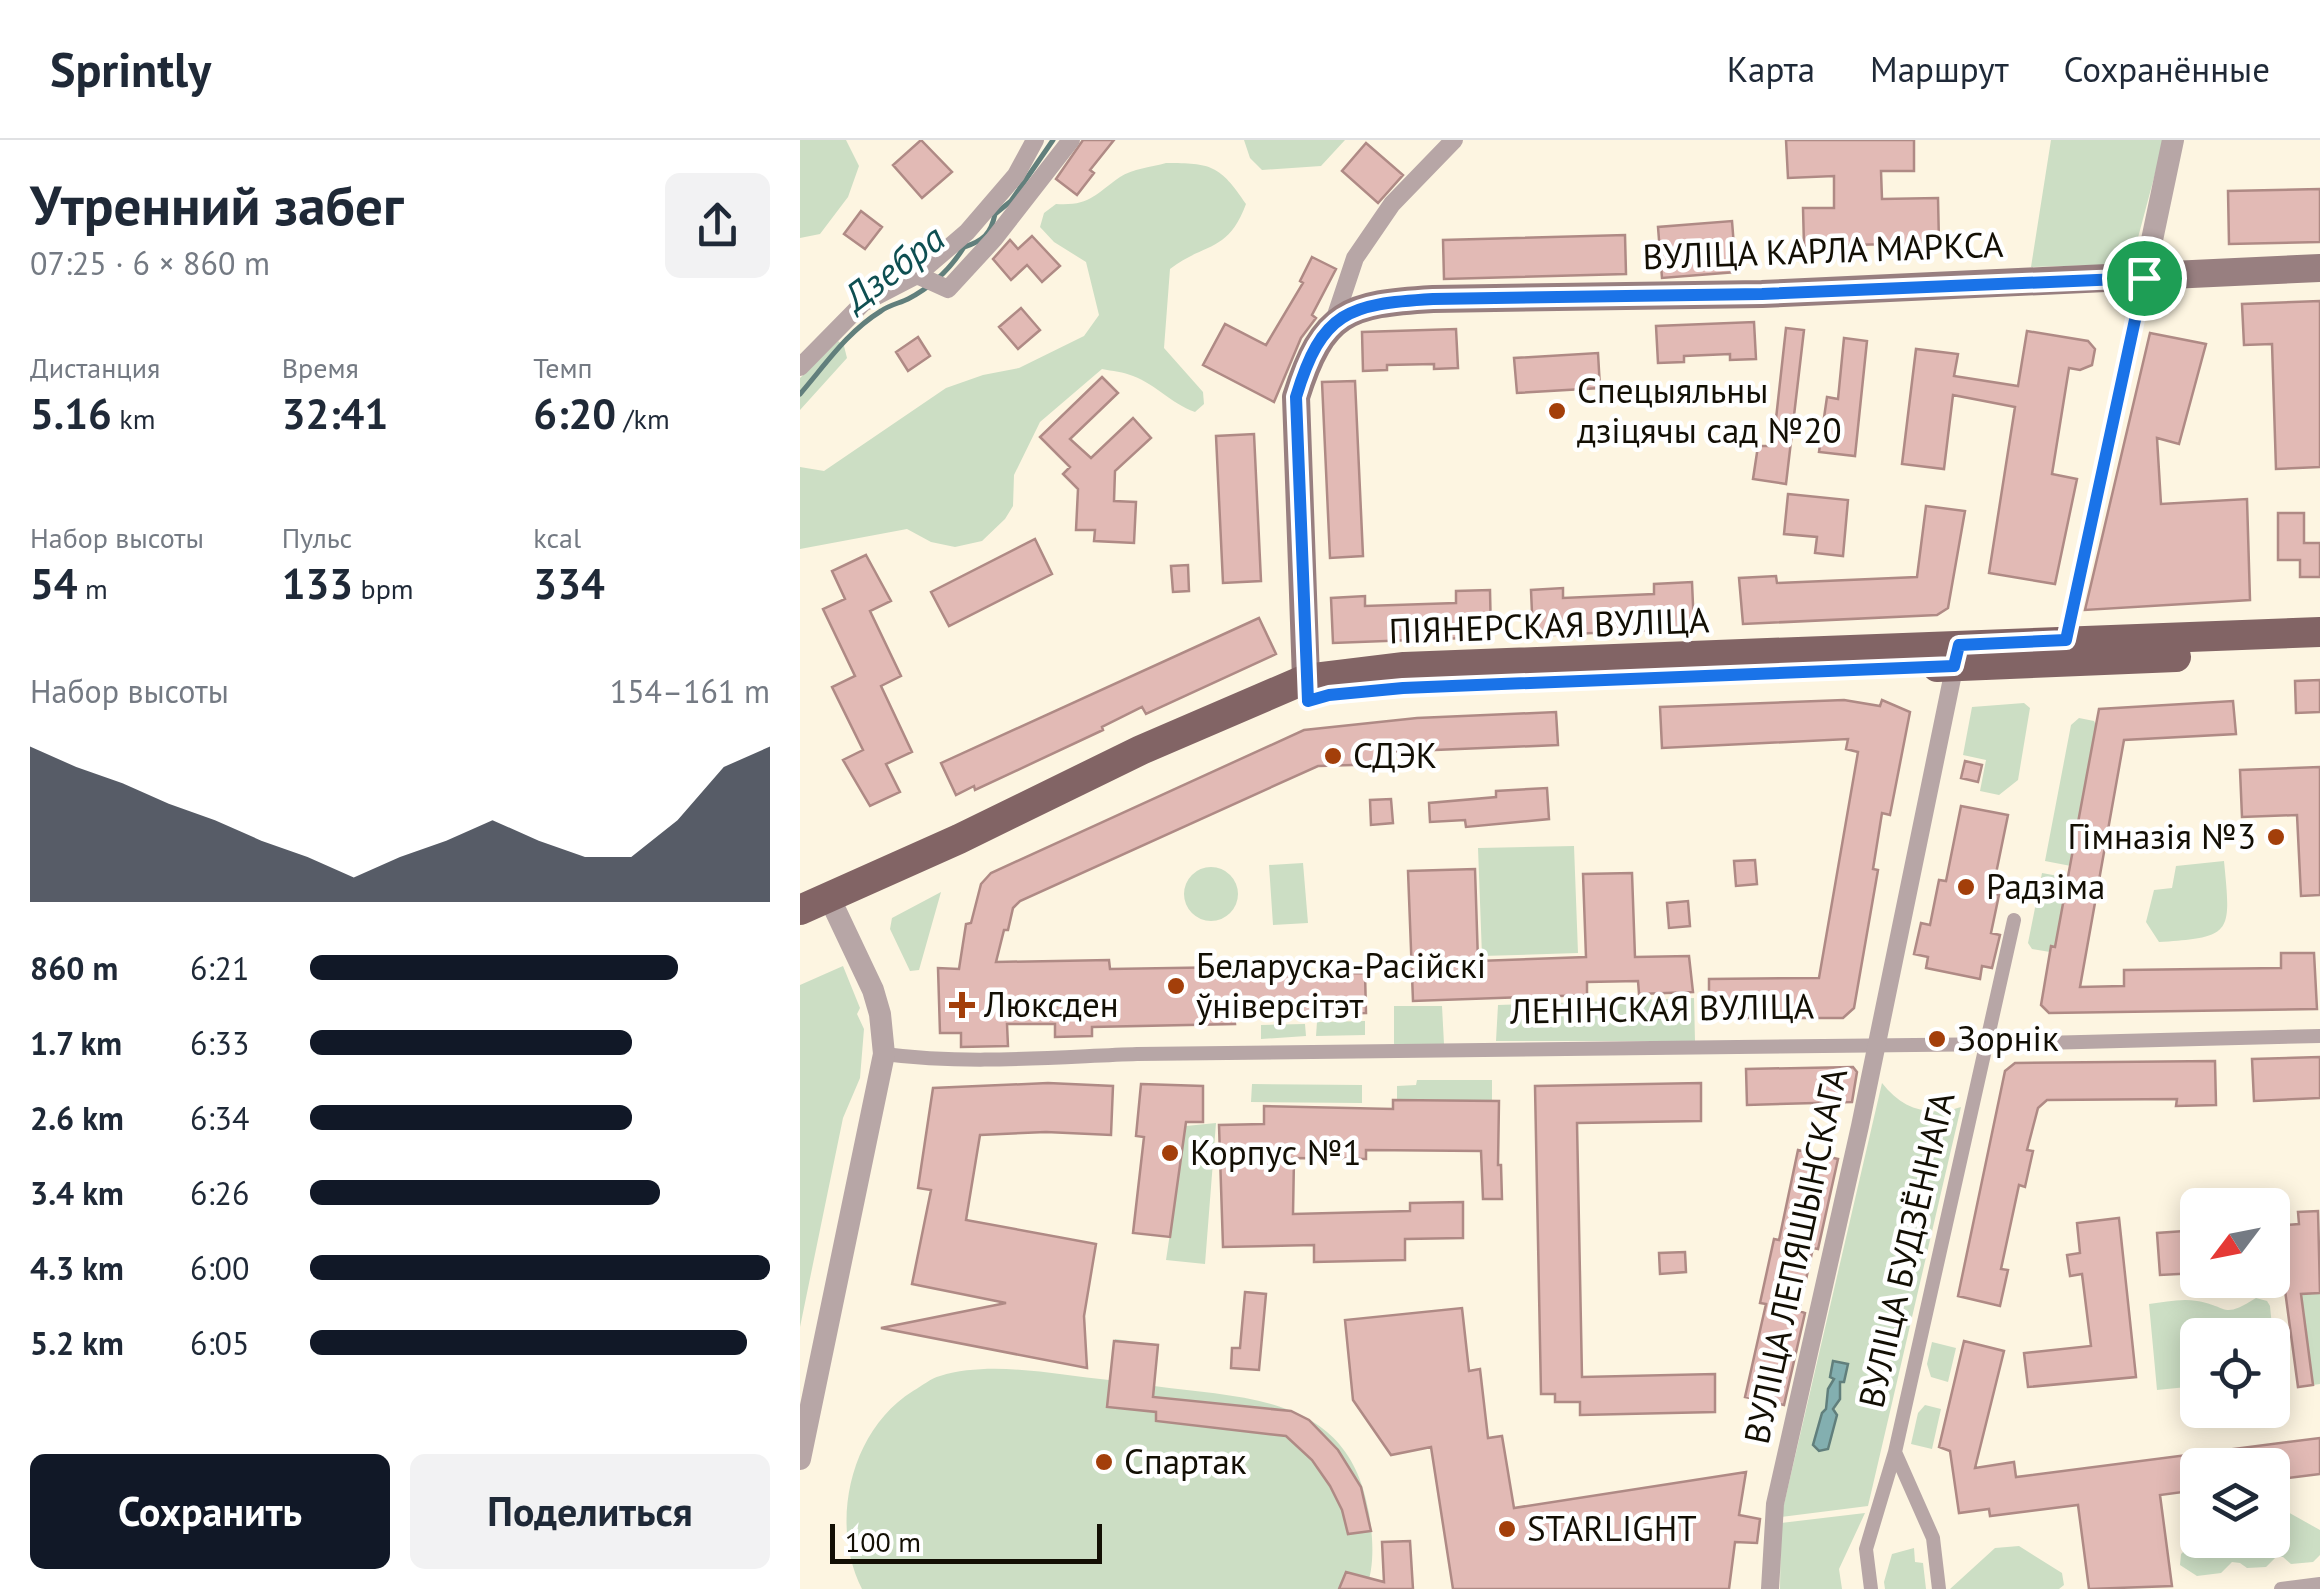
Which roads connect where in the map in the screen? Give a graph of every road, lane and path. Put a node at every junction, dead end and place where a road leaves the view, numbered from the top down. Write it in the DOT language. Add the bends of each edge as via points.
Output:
graph roads {
  1 [pos="1035,140"];
  2 [pos="1071,140"];
  3 [pos="1454,140"];
  4 [pos="2173,140"];
  5 [pos="2320,268"];
  6 [pos="917,275"];
  7 [pos="2144,278"];
  8 [pos="1332,324"];
  9 [pos="800,367"];
  10 [pos="2320,632"];
  11 [pos="2066,640"];
  12 [pos="2320,651"];
  13 [pos="1957,655"];
  14 [pos="1307,690"];
  15 [pos="833,905"];
  16 [pos="800,910"];
  17 [pos="2014,920"];
  18 [pos="800,929"];
  19 [pos="2320,1036"];
  20 [pos="1986,1044"];
  21 [pos="1875,1045"];
  22 [pos="884,1054"];
  23 [pos="808,1385"];
  24 [pos="801,1451"];
  25 [pos="1895,1452"];
  26 [pos="2320,1584"];
  27 [pos="1770,1589"];
  28 [pos="1871,1589"];
  29 [pos="1940,1589"];
  30 [pos="2281,1589"];
  1 -- 6 [label="street" via="1016,175 967,232"];
  2 -- 6 [label="street" via="948,288"];
  3 -- 8 [label="street" via="1392,204 1355,258"];
  4 -- 7 [label="street"];
  5 -- 7 [label="main road, ВУЛІЦА КАРЛА МАРКСА"];
  6 -- 9 [label="street" via="863,302"];
  7 -- 8 [label="main road, ВУЛІЦА КАРЛА МАРКСА" via="1379,302"];
  7 -- 11 [label="street"];
  8 -- 14 [label="main road" via="1308,361 1296,397"];
  10 -- 11 [label="main road, ПІЯНЕРСКАЯ ВУЛІЦА"];
  11 -- 13 [label="main road, ПІЯНЕРСКАЯ ВУЛІЦА"];
  12 -- 13 [label="main road, ПІЯНЕРСКАЯ ВУЛІЦА"];
  13 -- 14 [label="main road, ПІЯНЕРСКАЯ ВУЛІЦА" via="1404,668"];
  13 -- 21 [label="street, ВУЛІЦА ЛЕПЯШЫНСКАГА"];
  14 -- 15 [label="main road, ПІЯНЕРСКАЯ ВУЛІЦА" via="1141,750"];
  15 -- 16 [label="main road"];
  15 -- 18 [label="main road"];
  15 -- 22 [label="street" via="873,990"];
  17 -- 20 [label="street, ВУЛІЦА БУДЗЁННАГА"];
  19 -- 20 [label="street, ЛЕНІНСКАЯ ВУЛІЦА"];
  20 -- 21 [label="street, ЛЕНІНСКАЯ ВУЛІЦА"];
  20 -- 25 [label="street, ВУЛІЦА БУДЗЁННАГА"];
  21 -- 22 [label="street, ЛЕНІНСКАЯ ВУЛІЦА" via="1012,1059"];
  21 -- 27 [label="street, ВУЛІЦА ЛЕПЯШЫНСКАГА" via="1775,1504"];
  22 -- 23 [label="street"];
  23 -- 24 [label="street"];
  25 -- 28 [label="street" via="1866,1550"];
  25 -- 29 [label="street, ВУЛІЦА БУДЗЁННАГА" via="1933,1538"];
  26 -- 30 [label="street"];
}
